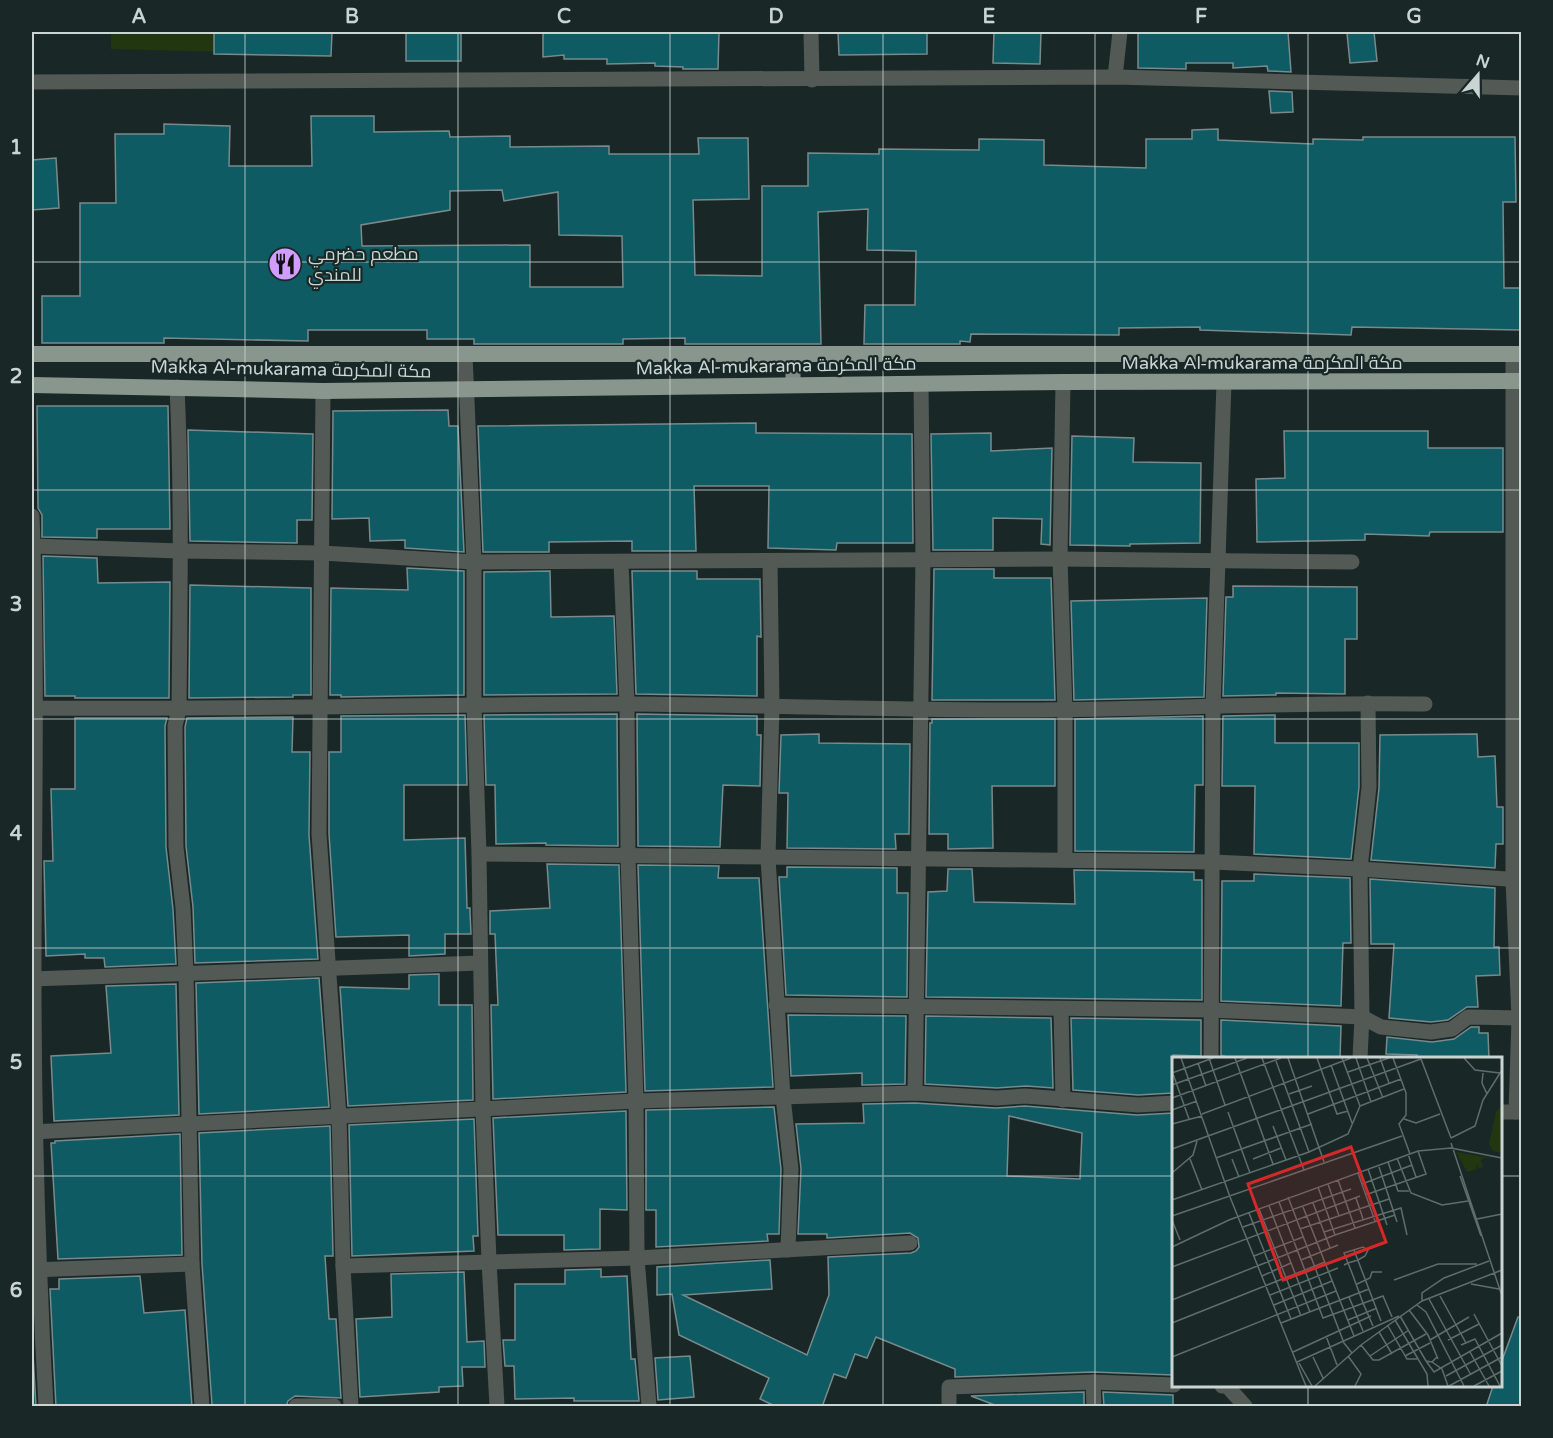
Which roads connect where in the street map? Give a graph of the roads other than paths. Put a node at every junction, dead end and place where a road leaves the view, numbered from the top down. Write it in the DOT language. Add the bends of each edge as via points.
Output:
graph roads {
  1 [pos="811,32"];
  2 [pos="1120,32"];
  3 [pos="1115,77"];
  4 [pos="812,80"];
  5 [pos="32,82"];
  6 [pos="1521,88"];
  7 [pos="32,354"];
  8 [pos="465,355"];
  9 [pos="1517,355"];
  10 [pos="793,356"];
  11 [pos="1518,381"];
  12 [pos="1063,382"];
  13 [pos="1224,383"];
  14 [pos="921,384"];
  15 [pos="32,385"];
  16 [pos="793,385"];
  17 [pos="177,387"];
  18 [pos="466,389"];
  19 [pos="323,391"];
  20 [pos="32,516"];
  21 [pos="1518,545"];
  22 [pos="32,546"];
  23 [pos="180,551"];
  24 [pos="321,553"];
  25 [pos="922,559"];
  26 [pos="1060,559"];
  27 [pos="770,561"];
  28 [pos="474,562"];
  29 [pos="1218,562"];
  30 [pos="1352,562"];
  31 [pos="621,563"];
  32 [pos="627,704"];
  33 [pos="1368,704"];
  34 [pos="1425,704"];
  35 [pos="474,705"];
  36 [pos="772,706"];
  37 [pos="320,707"];
  38 [pos="1213,707"];
  39 [pos="1517,707"];
  40 [pos="33,708"];
  41 [pos="179,708"];
  42 [pos="919,710"];
  43 [pos="1065,710"];
  44 [pos="479,854"];
  45 [pos="628,857"];
  46 [pos="768,858"];
  47 [pos="918,860"];
  48 [pos="1065,860"];
  49 [pos="1213,862"];
  50 [pos="1360,868"];
  51 [pos="1517,880"];
  52 [pos="480,963"];
  53 [pos="329,970"];
  54 [pos="186,973"];
  55 [pos="33,979"];
  56 [pos="776,1005"];
  57 [pos="917,1007"];
  58 [pos="1061,1010"];
  59 [pos="1210,1010"];
  60 [pos="1362,1017"];
  61 [pos="1520,1018"];
  62 [pos="1211,1057"];
  63 [pos="1360,1057"];
  64 [pos="915,1093"];
  65 [pos="783,1097"];
  66 [pos="1064,1100"];
  67 [pos="636,1101"];
  68 [pos="1172,1103"];
  69 [pos="483,1110"];
  70 [pos="1512,1112"];
  71 [pos="339,1116"];
  72 [pos="190,1125"];
  73 [pos="34,1132"];
  74 [pos="910,1243"];
  75 [pos="788,1250"];
  76 [pos="638,1258"];
  77 [pos="489,1261"];
  78 [pos="192,1264"];
  79 [pos="343,1266"];
  80 [pos="35,1270"];
  81 [pos="1093,1382"];
  82 [pos="1172,1385"];
  83 [pos="1228,1387"];
  84 [pos="46,1407"];
  85 [pos="202,1407"];
  86 [pos="296,1407"];
  87 [pos="334,1407"];
  88 [pos="351,1407"];
  89 [pos="497,1407"];
  90 [pos="649,1407"];
  91 [pos="949,1407"];
  92 [pos="1094,1407"];
  93 [pos="1245,1407"];
  1 -- 4 [label="street"];
  2 -- 3 [label="street"];
  3 -- 4 [label="street"];
  3 -- 6 [label="street"];
  4 -- 5 [label="street"];
  7 -- 8 [label="highway, Makka Al-mukarama مكة المكرمة"];
  8 -- 10 [label="highway, Makka Al-mukarama مكة المكرمة"];
  8 -- 18 [label="street"];
  9 -- 10 [label="highway, Makka Al-mukarama مكة المكرمة"];
  9 -- 11 [label="street"];
  10 -- 16 [label="main road"];
  11 -- 13 [label="highway, Makka Al-mukarama مكة المكرمة"];
  11 -- 21 [label="street"];
  12 -- 13 [label="highway, Makka Al-mukarama مكة المكرمة"];
  12 -- 14 [label="highway, Makka Al-mukarama مكة المكرمة"];
  12 -- 26 [label="street"];
  13 -- 29 [label="street"];
  14 -- 16 [label="highway, Makka Al-mukarama مكة المكرمة"];
  14 -- 25 [label="street"];
  15 -- 17 [label="highway, Makka Al-mukarama مكة المكرمة"];
  16 -- 18 [label="highway, Makka Al-mukarama مكة المكرمة"];
  17 -- 19 [label="highway, Makka Al-mukarama مكة المكرمة"];
  17 -- 23 [label="street"];
  18 -- 19 [label="highway, Makka Al-mukarama مكة المكرمة"];
  18 -- 28 [label="street"];
  19 -- 24 [label="street"];
  20 -- 22 [label="street"];
  21 -- 39 [label="street"];
  22 -- 23 [label="street"];
  22 -- 40 [label="street"];
  23 -- 24 [label="street"];
  23 -- 41 [label="street"];
  24 -- 28 [label="street"];
  24 -- 37 [label="street"];
  25 -- 26 [label="street"];
  25 -- 27 [label="street"];
  25 -- 42 [label="street"];
  26 -- 29 [label="street"];
  26 -- 43 [label="street"];
  27 -- 31 [label="street"];
  27 -- 36 [label="street"];
  28 -- 31 [label="street"];
  28 -- 35 [label="street"];
  29 -- 30 [label="street"];
  29 -- 38 [label="street"];
  31 -- 32 [label="street"];
  32 -- 35 [label="street"];
  32 -- 36 [label="street"];
  32 -- 45 [label="street"];
  33 -- 34 [label="street"];
  33 -- 38 [label="street"];
  33 -- 50 [label="street" via="1369,787"];
  35 -- 37 [label="street"];
  35 -- 44 [label="street"];
  36 -- 42 [label="street"];
  36 -- 46 [label="street"];
  37 -- 41 [label="street"];
  37 -- 53 [label="street" via="319,834"];
  38 -- 43 [label="street"];
  38 -- 49 [label="street"];
  39 -- 51 [label="street"];
  40 -- 41 [label="street"];
  40 -- 55 [label="street"];
  41 -- 54 [label="street" via="175,726 176,848"];
  42 -- 43 [label="street"];
  42 -- 47 [label="street"];
  43 -- 48 [label="street"];
  44 -- 45 [label="street"];
  44 -- 52 [label="street"];
  45 -- 46 [label="street"];
  45 -- 67 [label="street"];
  46 -- 47 [label="street"];
  46 -- 56 [label="street"];
  47 -- 48 [label="street"];
  47 -- 57 [label="street"];
  48 -- 49 [label="street"];
  49 -- 50 [label="street"];
  49 -- 59 [label="street"];
  50 -- 51 [label="street"];
  50 -- 60 [label="street"];
  51 -- 61 [label="street"];
  52 -- 53 [label="street"];
  52 -- 69 [label="street"];
  53 -- 54 [label="street"];
  53 -- 71 [label="street"];
  54 -- 55 [label="street"];
  54 -- 72 [label="street"];
  55 -- 73 [label="street"];
  56 -- 57 [label="street"];
  56 -- 65 [label="street"];
  57 -- 58 [label="street"];
  57 -- 64 [label="street"];
  58 -- 59 [label="street"];
  58 -- 66 [label="street"];
  59 -- 60 [label="street"];
  59 -- 62 [label="street"];
  60 -- 61 [label="street" via="1381,1027 1431,1032 1452,1029 1468,1017"];
  60 -- 63 [label="street"];
  61 -- 70 [label="street"];
  64 -- 65 [label="street"];
  64 -- 66 [label="street"];
  65 -- 67 [label="street"];
  65 -- 75 [label="street" via="791,1169"];
  66 -- 68 [label="street"];
  67 -- 69 [label="street"];
  67 -- 76 [label="street"];
  69 -- 71 [label="street"];
  69 -- 77 [label="street"];
  71 -- 72 [label="street"];
  71 -- 79 [label="street"];
  72 -- 73 [label="street"];
  72 -- 78 [label="street"];
  73 -- 80 [label="street"];
  74 -- 75 [label="street"];
  75 -- 76 [label="street"];
  76 -- 77 [label="street"];
  76 -- 90 [label="street"];
  77 -- 79 [label="street"];
  77 -- 89 [label="street"];
  78 -- 80 [label="street"];
  78 -- 85 [label="street"];
  79 -- 88 [label="street"];
  80 -- 84 [label="street"];
  81 -- 82 [label="street"];
  81 -- 91 [label="street" via="949,1386"];
  81 -- 92 [label="street"];
  83 -- 93 [label="street"];
  86 -- 87 [label="street"];
}
